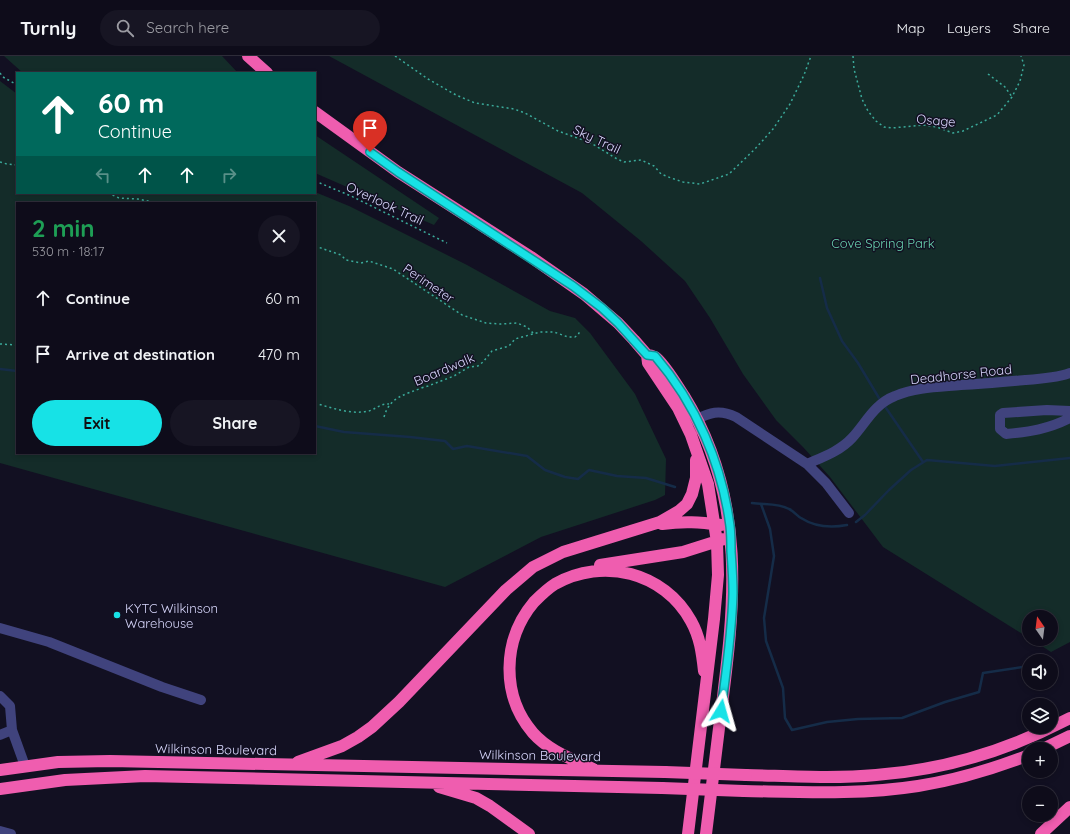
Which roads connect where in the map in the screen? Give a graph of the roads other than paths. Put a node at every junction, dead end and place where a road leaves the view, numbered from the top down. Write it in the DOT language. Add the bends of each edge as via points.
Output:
graph roads {
  1 [pos="248,56"];
  2 [pos="266,72"];
  3 [pos="316,113"];
  4 [pos="1070,373"];
  5 [pos="1070,411"];
  6 [pos="1070,418"];
  7 [pos="692,421"];
  8 [pos="696,446"];
  9 [pos="807,464"];
  10 [pos="849,513"];
  11 [pos="715,524"];
  12 [pos="646,526"];
  13 [pos="731,532"];
  14 [pos="717,542"];
  15 [pos="555,584"];
  16 [pos="0,628"];
  17 [pos="706,688"];
  18 [pos="0,696"];
  19 [pos="201,700"];
  20 [pos="1070,718"];
  21 [pos="12,730"];
  22 [pos="0,734"];
  23 [pos="1070,736"];
  24 [pos="1058,742"];
  25 [pos="1022,758"];
  26 [pos="291,765"];
  27 [pos="25,766"];
  28 [pos="0,770"];
  29 [pos="597,771"];
  30 [pos="427,782"];
  31 [pos="0,789"];
  32 [pos="1070,807"];
  33 [pos="0,831"];
  34 [pos="11,834"];
  35 [pos="529,834"];
  36 [pos="688,834"];
  37 [pos="706,834"];
  38 [pos="1041,834"];
  1 -- 2 [label="highway"];
  3 -- 7 [label="highway" via="398,172 573,286 602,308 647,355 655,356 662,364 682,393"];
  4 -- 9 [label="street, Deadhorse Road" via="1040,379 935,387 894,396 874,409 845,445"];
  5 -- 6 [label="street" via="1003,412 1000,415 1000,429 1006,434 1028,433 1055,426"];
  7 -- 8 [label="highway"];
  7 -- 9 [label="street" via="718,412 730,414"];
  7 -- 13 [label="highway" via="716,464"];
  8 -- 11 [label="highway" via="708,484"];
  8 -- 12 [label="highway" via="696,478 687,504 670,516"];
  9 -- 10 [label="street" via="826,483"];
  11 -- 12 [label="highway" via="681,521"];
  11 -- 13 [label="highway"];
  11 -- 14 [label="highway"];
  12 -- 26 [label="highway" via="563,552 533,567 506,590 372,727 342,746"];
  13 -- 14 [label="highway"];
  13 -- 37 [label="highway" via="733,593"];
  14 -- 15 [label="highway" via="683,552 590,567"];
  14 -- 17 [label="highway" via="716,595"];
  15 -- 17 [label="highway" via="572,576 601,570 642,578 666,591 685,611 697,635"];
  15 -- 29 [label="highway" via="530,608 516,632 510,659 510,686 518,711 544,744"];
  16 -- 19 [label="street" via="49,642"];
  17 -- 36 [label="highway"];
  18 -- 21 [label="street" via="10,706"];
  20 -- 29 [label="highway, Wilkinson Boulevard, bridge" via="993,752 935,767 876,775"];
  21 -- 22 [label="street"];
  21 -- 27 [label="street"];
  23 -- 24 [label="highway"];
  25 -- 30 [label="highway, bridge" via="975,774 917,787 857,792"];
  26 -- 27 [label="highway, Wilkinson Boulevard" via="97,761"];
  26 -- 29 [label="highway, Wilkinson Boulevard"];
  27 -- 28 [label="highway, Wilkinson Boulevard"];
  30 -- 31 [label="highway" via="145,776 71,780"];
  30 -- 35 [label="highway" via="476,798"];
  32 -- 38 [label="highway"];
  33 -- 34 [label="street"];
}
